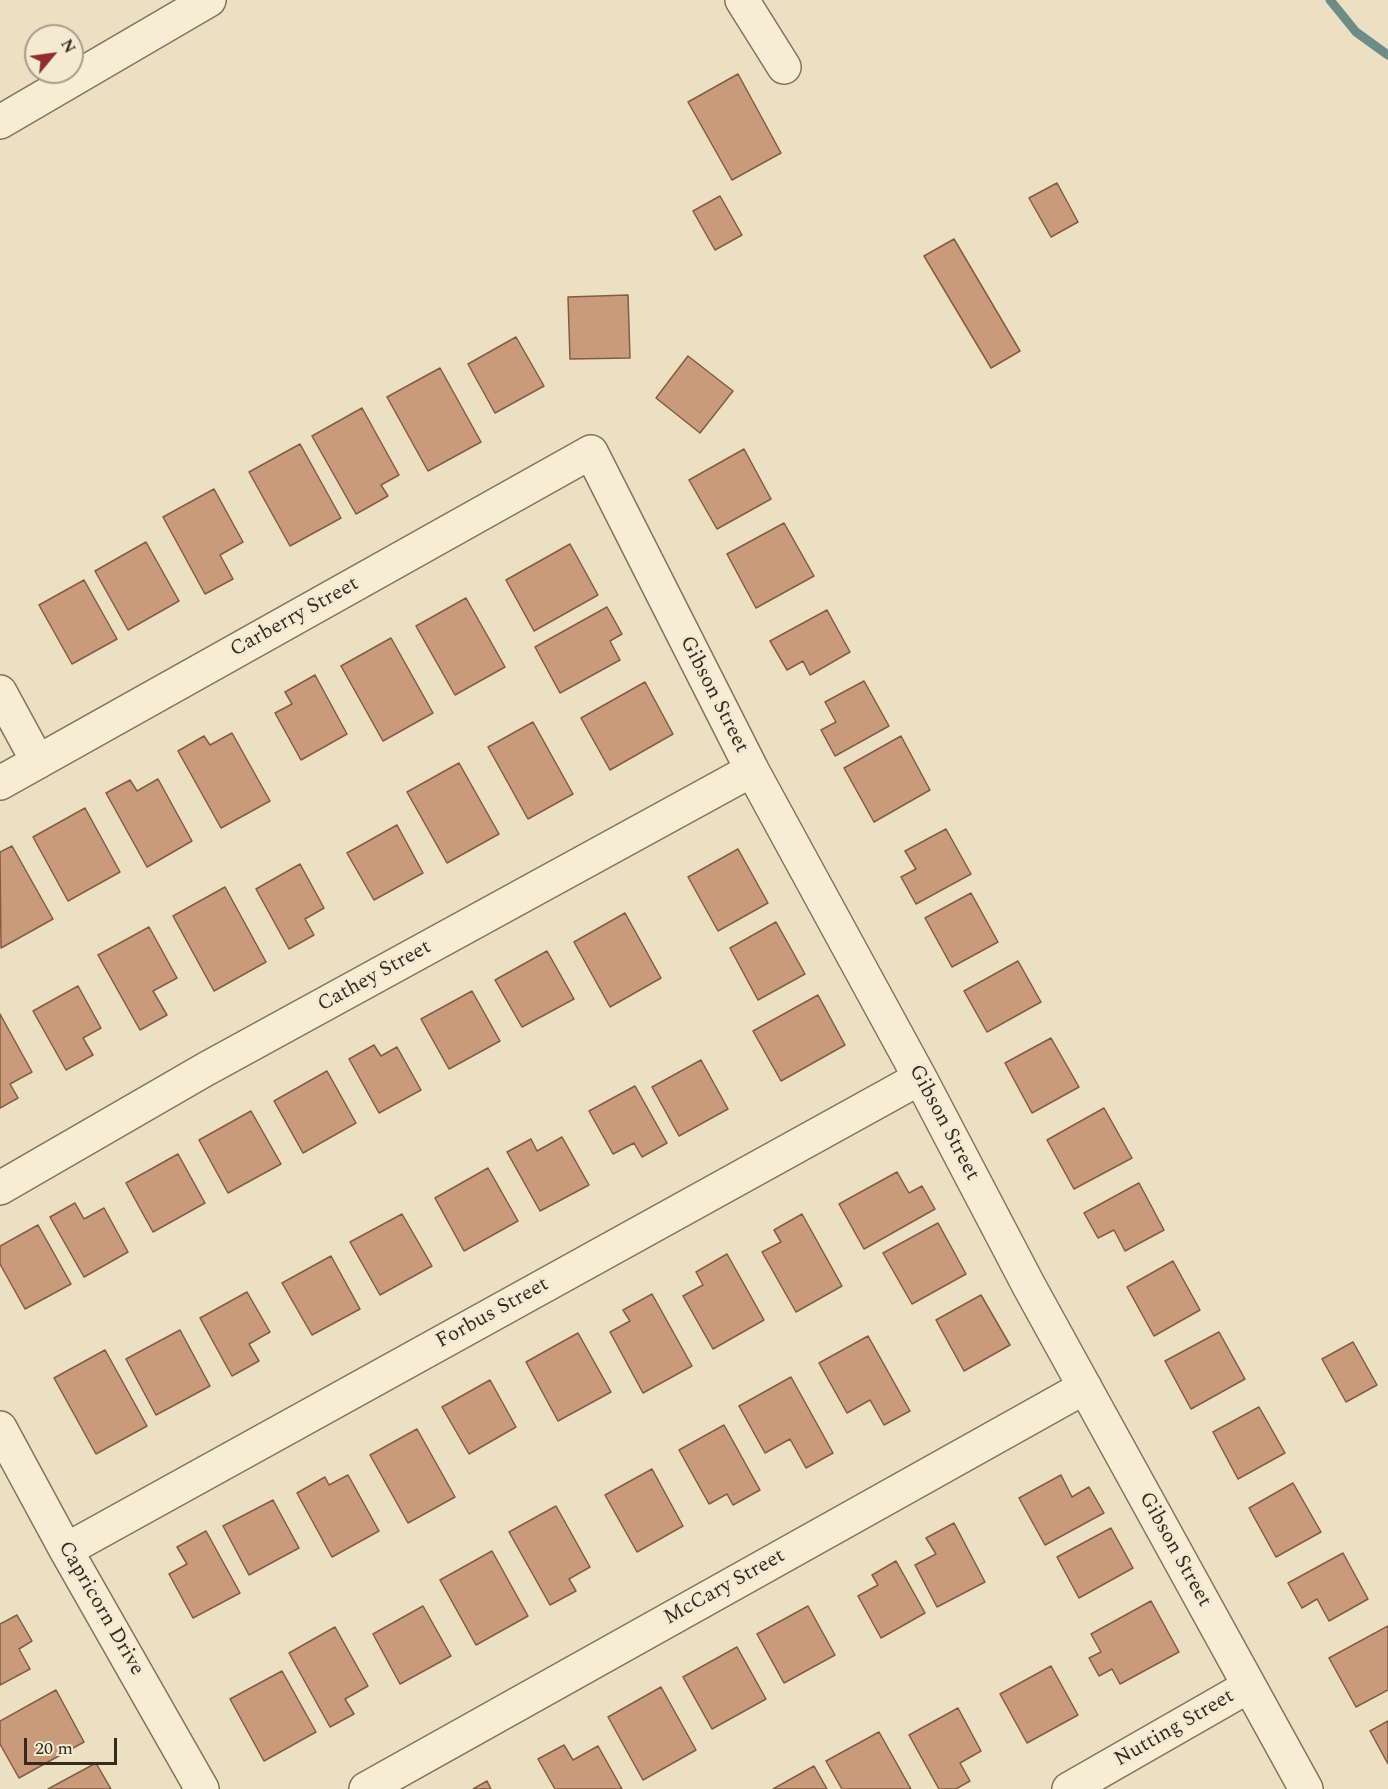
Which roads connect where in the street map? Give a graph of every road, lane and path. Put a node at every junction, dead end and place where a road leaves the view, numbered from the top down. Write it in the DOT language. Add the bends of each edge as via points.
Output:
graph roads {
  1 [pos="209,0"];
  2 [pos="742,0"];
  3 [pos="784,67"];
  4 [pos="0,122"];
  5 [pos="591,452"];
  6 [pos="0,692"];
  7 [pos="38,762"];
  8 [pos="752,770"];
  9 [pos="0,783"];
  10 [pos="920,1078"];
  11 [pos="0,1188"];
  12 [pos="1085,1387"];
  13 [pos="0,1428"];
  14 [pos="66,1550"];
  15 [pos="1249,1686"];
  16 [pos="202,1789"];
  17 [pos="366,1789"];
  18 [pos="1069,1789"];
  19 [pos="1306,1789"];
  1 -- 4 [label="street"];
  2 -- 3 [label="street"];
  5 -- 7 [label="street, Carberry Street"];
  5 -- 8 [label="street, Gibson Street"];
  6 -- 7 [label="street"];
  7 -- 9 [label="street, Carberry Street"];
  8 -- 10 [label="street, Gibson Street"];
  8 -- 11 [label="street, Cathey Street" via="206,1069"];
  10 -- 12 [label="street, Gibson Street"];
  10 -- 14 [label="street, Forbus Street"];
  12 -- 15 [label="street, Gibson Street"];
  12 -- 17 [label="street, McCary Street"];
  13 -- 14 [label="street, Capricorn Drive"];
  14 -- 16 [label="street, Capricorn Drive"];
  15 -- 18 [label="street, Nutting Street"];
  15 -- 19 [label="street, Gibson Street"];
}
